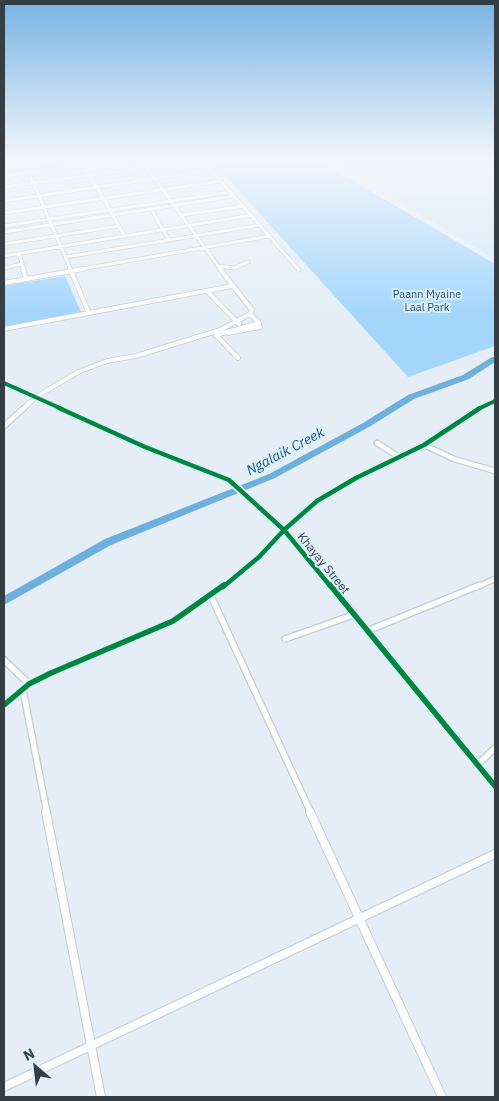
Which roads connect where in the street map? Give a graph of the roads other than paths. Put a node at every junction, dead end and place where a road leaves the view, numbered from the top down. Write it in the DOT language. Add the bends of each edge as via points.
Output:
graph roads {
  1 [pos="46,212"];
  2 [pos="94,212"];
  3 [pos="125,212"];
  4 [pos="153,212"];
  5 [pos="180,212"];
  6 [pos="200,212"];
  7 [pos="250,212"];
  8 [pos="112,214"];
  9 [pos="182,215"];
  10 [pos="252,215"];
  11 [pos="49,219"];
  12 [pos="52,225"];
  13 [pos="188,225"];
  14 [pos="260,225"];
  15 [pos="4,226"];
  16 [pos="119,226"];
  17 [pos="164,229"];
  18 [pos="4,232"];
  19 [pos="124,235"];
  20 [pos="56,236"];
  21 [pos="196,236"];
  22 [pos="270,236"];
  23 [pos="169,240"];
  24 [pos="4,244"];
  25 [pos="61,246"];
  26 [pos="204,247"];
  27 [pos="19,253"];
  28 [pos="4,256"];
  29 [pos="66,257"];
  30 [pos="248,262"];
  31 [pos="22,264"];
  32 [pos="218,266"];
  33 [pos="4,268"];
  34 [pos="299,270"];
  35 [pos="71,271"];
  36 [pos="26,279"];
  37 [pos="4,283"];
  38 [pos="232,286"];
  39 [pos="207,291"];
  40 [pos="89,313"];
  41 [pos="250,314"];
  42 [pos="238,321"];
  43 [pos="4,329"];
  44 [pos="242,329"];
  45 [pos="221,331"];
  46 [pos="238,358"];
  47 [pos="4,383"];
  48 [pos="36,397"];
  49 [pos="495,401"];
  50 [pos="4,426"];
  51 [pos="378,443"];
  52 [pos="424,445"];
  53 [pos="398,457"];
  54 [pos="495,471"];
  55 [pos="284,530"];
  56 [pos="495,579"];
  57 [pos="211,596"];
  58 [pos="353,615"];
  59 [pos="367,631"];
  60 [pos="285,639"];
  61 [pos="4,660"];
  62 [pos="26,687"];
  63 [pos="4,705"];
  64 [pos="495,748"];
  65 [pos="477,764"];
  66 [pos="495,786"];
  67 [pos="495,854"];
  68 [pos="360,918"];
  69 [pos="91,1046"];
  70 [pos="4,1087"];
  71 [pos="101,1097"];
  72 [pos="442,1097"];
  1 -- 11 [label="street"];
  2 -- 11 [label="street"];
  3 -- 8 [label="street"];
  4 -- 17 [label="street"];
  5 -- 9 [label="street"];
  6 -- 9 [label="street"];
  7 -- 10 [label="street"];
  8 -- 12 [label="street"];
  8 -- 16 [label="street"];
  9 -- 13 [label="street"];
  10 -- 13 [label="street"];
  10 -- 14 [label="street"];
  11 -- 12 [label="street"];
  11 -- 15 [label="street"];
  12 -- 18 [label="street"];
  12 -- 20 [label="street"];
  13 -- 17 [label="street"];
  13 -- 21 [label="street"];
  14 -- 21 [label="street"];
  14 -- 22 [label="street"];
  16 -- 19 [label="street"];
  16 -- 20 [label="street"];
  17 -- 19 [label="street"];
  17 -- 23 [label="street"];
  19 -- 25 [label="street"];
  20 -- 24 [label="street"];
  20 -- 25 [label="street"];
  21 -- 23 [label="street"];
  21 -- 26 [label="street"];
  22 -- 26 [label="street"];
  22 -- 34 [label="street"];
  23 -- 29 [label="street"];
  25 -- 27 [label="street"];
  25 -- 29 [label="street"];
  26 -- 32 [label="street"];
  26 -- 35 [label="street"];
  27 -- 28 [label="street"];
  27 -- 31 [label="street"];
  29 -- 35 [label="street"];
  30 -- 32 [label="street" via="234,268"];
  31 -- 33 [label="street"];
  31 -- 36 [label="street"];
  32 -- 38 [label="street"];
  35 -- 36 [label="street"];
  35 -- 40 [label="street"];
  36 -- 37 [label="street"];
  38 -- 39 [label="street"];
  38 -- 41 [label="street" via="252,307"];
  39 -- 40 [label="street"];
  39 -- 42 [label="street"];
  40 -- 43 [label="street"];
  41 -- 42 [label="street"];
  41 -- 44 [label="street" via="259,323 259,328"];
  42 -- 44 [label="street"];
  42 -- 45 [label="street"];
  44 -- 45 [label="street"];
  45 -- 46 [label="street" via="216,336"];
  45 -- 48 [label="street" via="136,356 107,361 69,376"];
  47 -- 48 [label="street, Khayay Street"];
  48 -- 50 [label="street"];
  48 -- 55 [label="street, Khayay Street" via="145,447 229,480"];
  49 -- 52 [label="street"];
  51 -- 53 [label="street"];
  52 -- 53 [label="street"];
  52 -- 54 [label="street" via="454,459"];
  53 -- 55 [label="street" via="317,501"];
  55 -- 57 [label="street" via="259,557"];
  55 -- 58 [label="street, Khayay Street"];
  56 -- 59 [label="street"];
  57 -- 62 [label="street" via="157,630 51,673"];
  57 -- 68 [label="street"];
  58 -- 59 [label="street, Khayay Street"];
  58 -- 60 [label="street"];
  59 -- 65 [label="street, Khayay Street"];
  61 -- 62 [label="street"];
  62 -- 63 [label="street"];
  62 -- 69 [label="street"];
  64 -- 65 [label="street"];
  65 -- 66 [label="street, Khayay Street"];
  67 -- 68 [label="street"];
  68 -- 69 [label="street"];
  68 -- 72 [label="street"];
  69 -- 70 [label="street"];
  69 -- 71 [label="street"];
}
